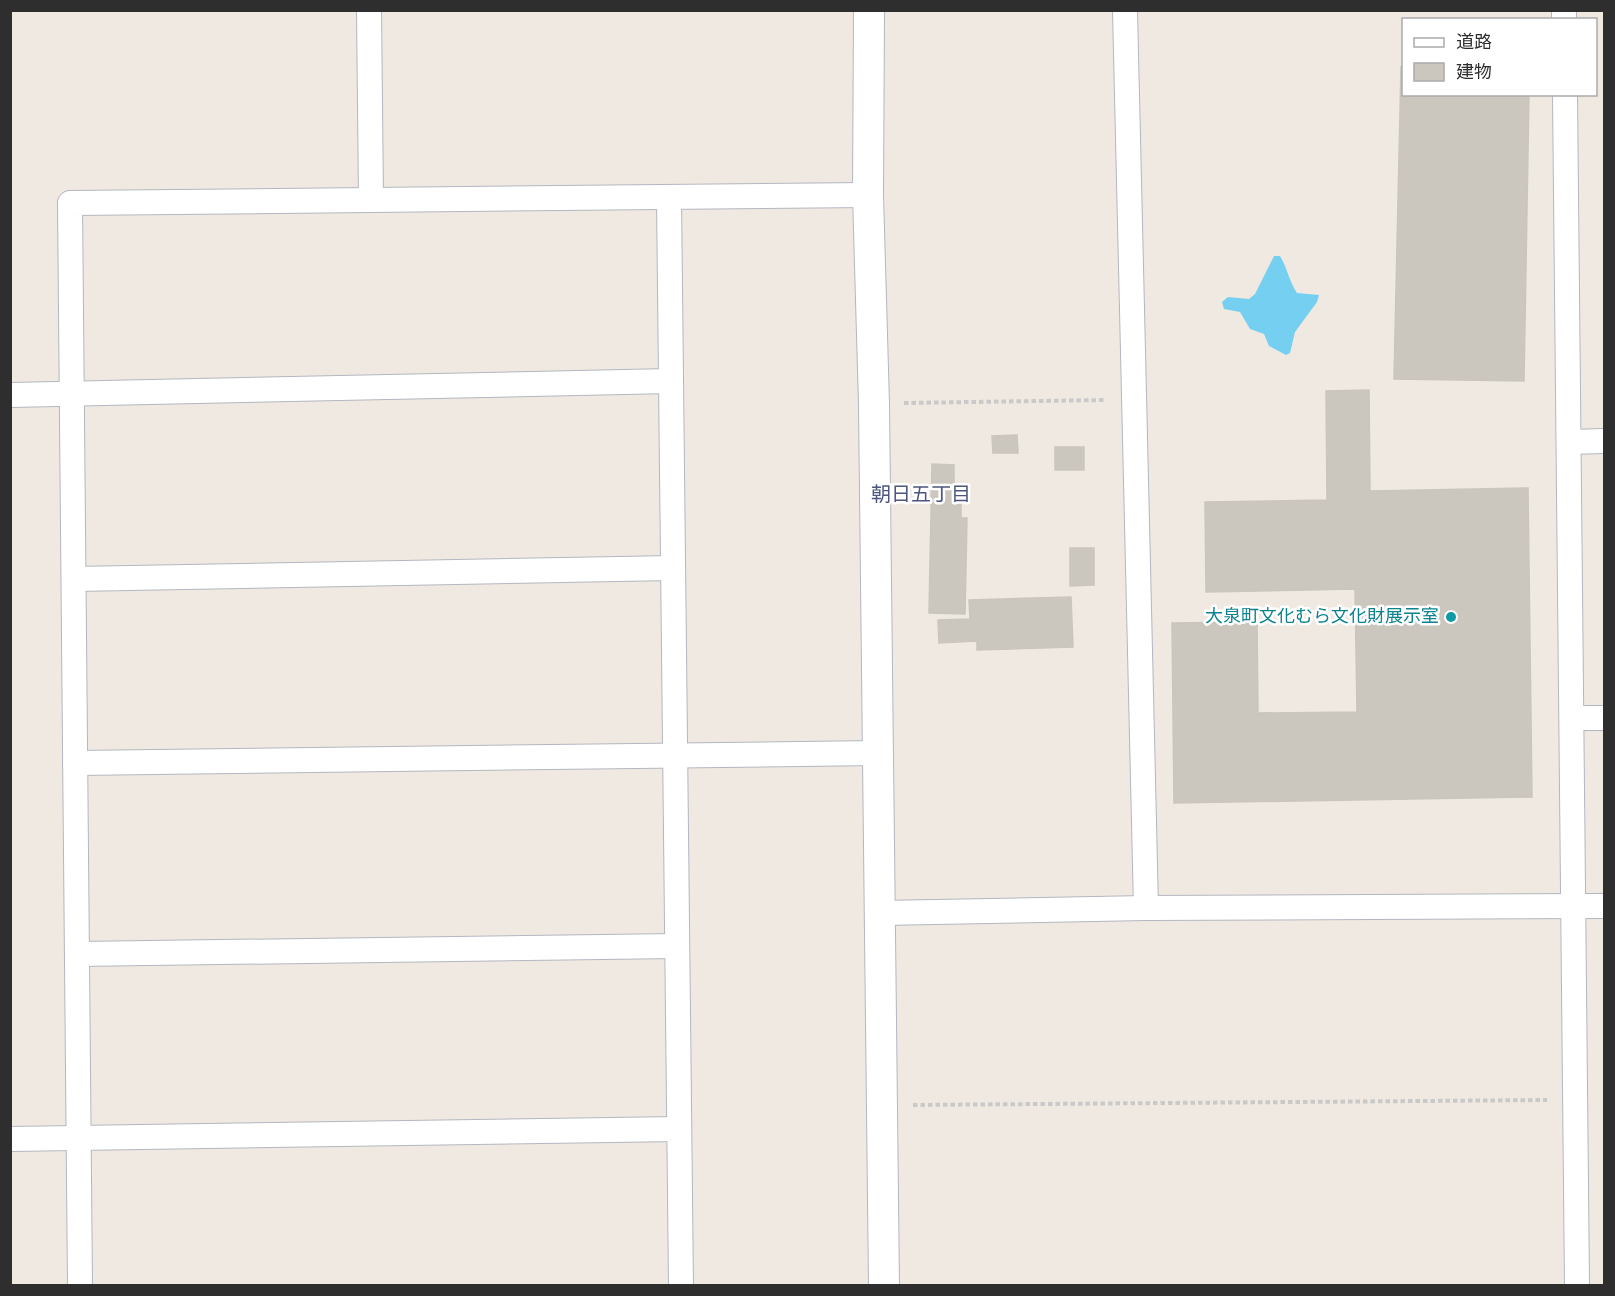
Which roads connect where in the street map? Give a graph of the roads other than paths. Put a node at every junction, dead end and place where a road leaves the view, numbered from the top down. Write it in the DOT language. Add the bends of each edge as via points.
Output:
graph roads {
  1 [pos="369,10"];
  2 [pos="869,10"];
  3 [pos="1125,10"];
  4 [pos="1565,96"];
  5 [pos="868,195"];
  6 [pos="669,197"];
  7 [pos="371,200"];
  8 [pos="671,381"];
  9 [pos="10,394"];
  10 [pos="72,394"];
  11 [pos="1605,441"];
  12 [pos="1570,442"];
  13 [pos="673,568"];
  14 [pos="74,579"];
  15 [pos="1573,718"];
  16 [pos="1605,718"];
  17 [pos="878,753"];
  18 [pos="675,755"];
  19 [pos="75,763"];
  20 [pos="1572,906"];
  21 [pos="1605,906"];
  22 [pos="1146,908"];
  23 [pos="880,913"];
  24 [pos="677,946"];
  25 [pos="77,954"];
  26 [pos="679,1129"];
  27 [pos="79,1137"];
  28 [pos="10,1139"];
  29 [pos="80,1286"];
  30 [pos="681,1286"];
  31 [pos="884,1286"];
  32 [pos="1577,1286"];
  1 -- 7 [label="street"];
  2 -- 5 [label="street"];
  3 -- 22 [label="street"];
  4 -- 12 [label="street"];
  5 -- 6 [label="street"];
  5 -- 17 [label="street"];
  6 -- 7 [label="street"];
  6 -- 8 [label="street"];
  7 -- 10 [label="street" via="70,203"];
  8 -- 10 [label="street"];
  8 -- 13 [label="street"];
  9 -- 10 [label="street"];
  10 -- 14 [label="street"];
  11 -- 12 [label="street"];
  12 -- 15 [label="street"];
  13 -- 14 [label="street"];
  13 -- 18 [label="street"];
  14 -- 19 [label="street"];
  15 -- 16 [label="street"];
  15 -- 20 [label="street"];
  17 -- 18 [label="street"];
  17 -- 23 [label="street"];
  18 -- 19 [label="street"];
  18 -- 24 [label="street"];
  19 -- 25 [label="street"];
  20 -- 21 [label="street"];
  20 -- 22 [label="street"];
  20 -- 32 [label="street"];
  22 -- 23 [label="street"];
  23 -- 31 [label="street"];
  24 -- 25 [label="street"];
  24 -- 26 [label="street"];
  25 -- 27 [label="street"];
  26 -- 27 [label="street"];
  26 -- 30 [label="street"];
  27 -- 28 [label="street"];
  27 -- 29 [label="street"];
}
